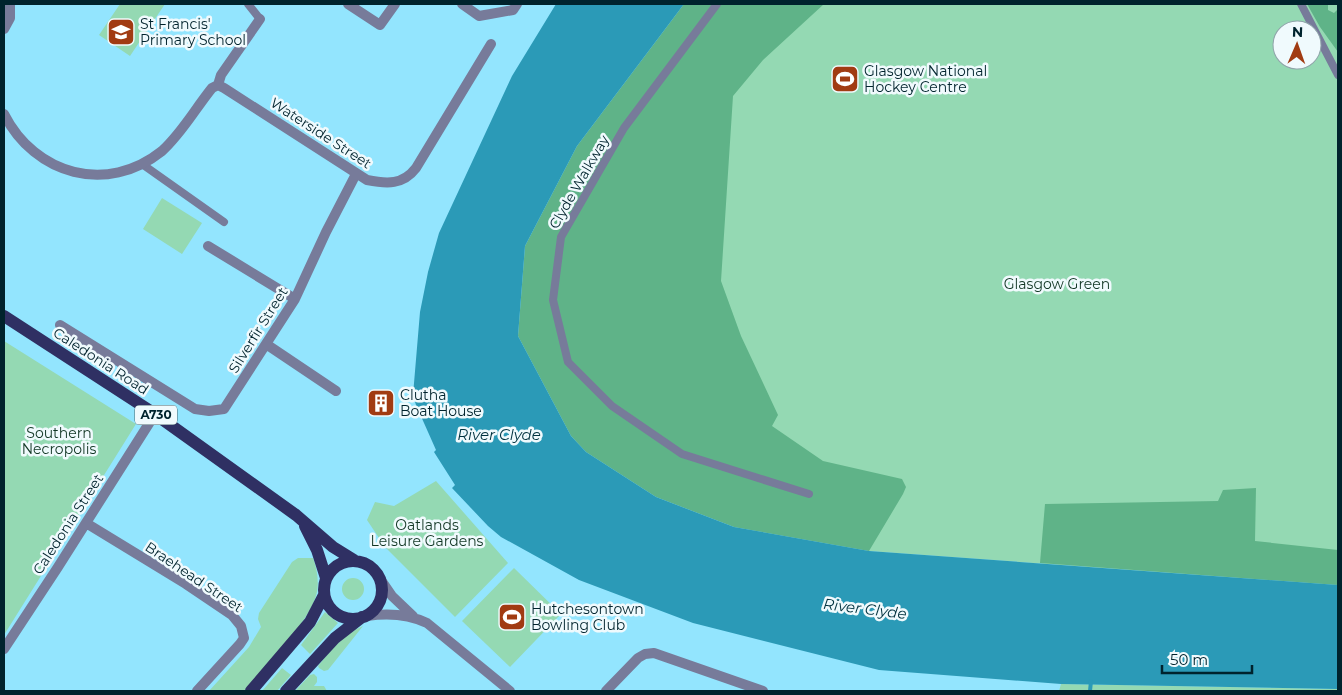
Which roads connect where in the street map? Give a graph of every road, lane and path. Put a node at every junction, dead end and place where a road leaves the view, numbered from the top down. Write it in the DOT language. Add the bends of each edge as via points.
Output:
graph roads {
  1 [pos="10,4"];
  2 [pos="248,4"];
  3 [pos="348,4"];
  4 [pos="395,4"];
  5 [pos="462,4"];
  6 [pos="717,4"];
  7 [pos="1301,4"];
  8 [pos="515,7"];
  9 [pos="260,18"];
  10 [pos="4,29"];
  11 [pos="491,44"];
  12 [pos="1338,75"];
  13 [pos="218,85"];
  14 [pos="4,114"];
  15 [pos="142,164"];
  16 [pos="356,174"];
  17 [pos="224,222"];
  18 [pos="208,246"];
  19 [pos="295,299"];
  20 [pos="4,316"];
  21 [pos="60,325"];
  22 [pos="266,344"];
  23 [pos="336,391"];
  24 [pos="155,414"];
  25 [pos="809,494"];
  26 [pos="303,521"];
  27 [pos="86,523"];
  28 [pos="354,560"];
  29 [pos="326,578"];
  30 [pos="381,580"];
  31 [pos="324,595"];
  32 [pos="364,616"];
  33 [pos="416,618"];
  34 [pos="4,649"];
  35 [pos="505,690"];
  36 [pos="197,691"];
  37 [pos="251,691"];
  38 [pos="286,691"];
  39 [pos="606,691"];
  40 [pos="763,691"];
  1 -- 10 [label="street" via="10,18"];
  2 -- 9 [label="street"];
  3 -- 4 [label="street" via="380,25"];
  5 -- 8 [label="street" via="479,16"];
  6 -- 25 [label="street, Clyde Walkway" via="624,128 561,237 553,300 568,362 612,406 682,454"];
  7 -- 12 [label="street"];
  9 -- 13 [label="street"];
  11 -- 16 [label="street, Waterside Street" via="407,179 377,182"];
  13 -- 15 [label="street" via="212,88 161,151"];
  13 -- 16 [label="street, Waterside Street"];
  14 -- 15 [label="street" via="29,148 61,169 101,175"];
  15 -- 17 [label="street"];
  16 -- 19 [label="street, Silverfir Street"];
  18 -- 19 [label="street"];
  19 -- 22 [label="street, Silverfir Street"];
  20 -- 24 [label="main road, Caledonia Road / A730"];
  21 -- 22 [label="street, Silverfir Street" via="196,409 209,411 224,409"];
  22 -- 23 [label="street"];
  24 -- 26 [label="main road, Caledonia Road / A730"];
  24 -- 27 [label="street, Caledonia Street"];
  26 -- 28 [label="main road, Caledonia Road / A730"];
  26 -- 29 [label="main road, Caledonia Road / A730"];
  27 -- 34 [label="street, Caledonia Street"];
  27 -- 36 [label="street, Braehead Street" via="186,584 232,615 242,626 244,638 240,644"];
  28 -- 29 [label="main road" via="337,565"];
  28 -- 30 [label="main road" via="372,567"];
  29 -- 31 [label="main road"];
  30 -- 32 [label="main road" via="380,602"];
  30 -- 33 [label="street" via="392,596"];
  31 -- 32 [label="main road" via="334,612 343,617"];
  31 -- 37 [label="main road" via="310,622"];
  32 -- 33 [label="street" via="390,614"];
  32 -- 38 [label="main road" via="335,638"];
  33 -- 35 [label="street" via="437,630"];
  39 -- 40 [label="street" via="638,658 654,654"];
}
